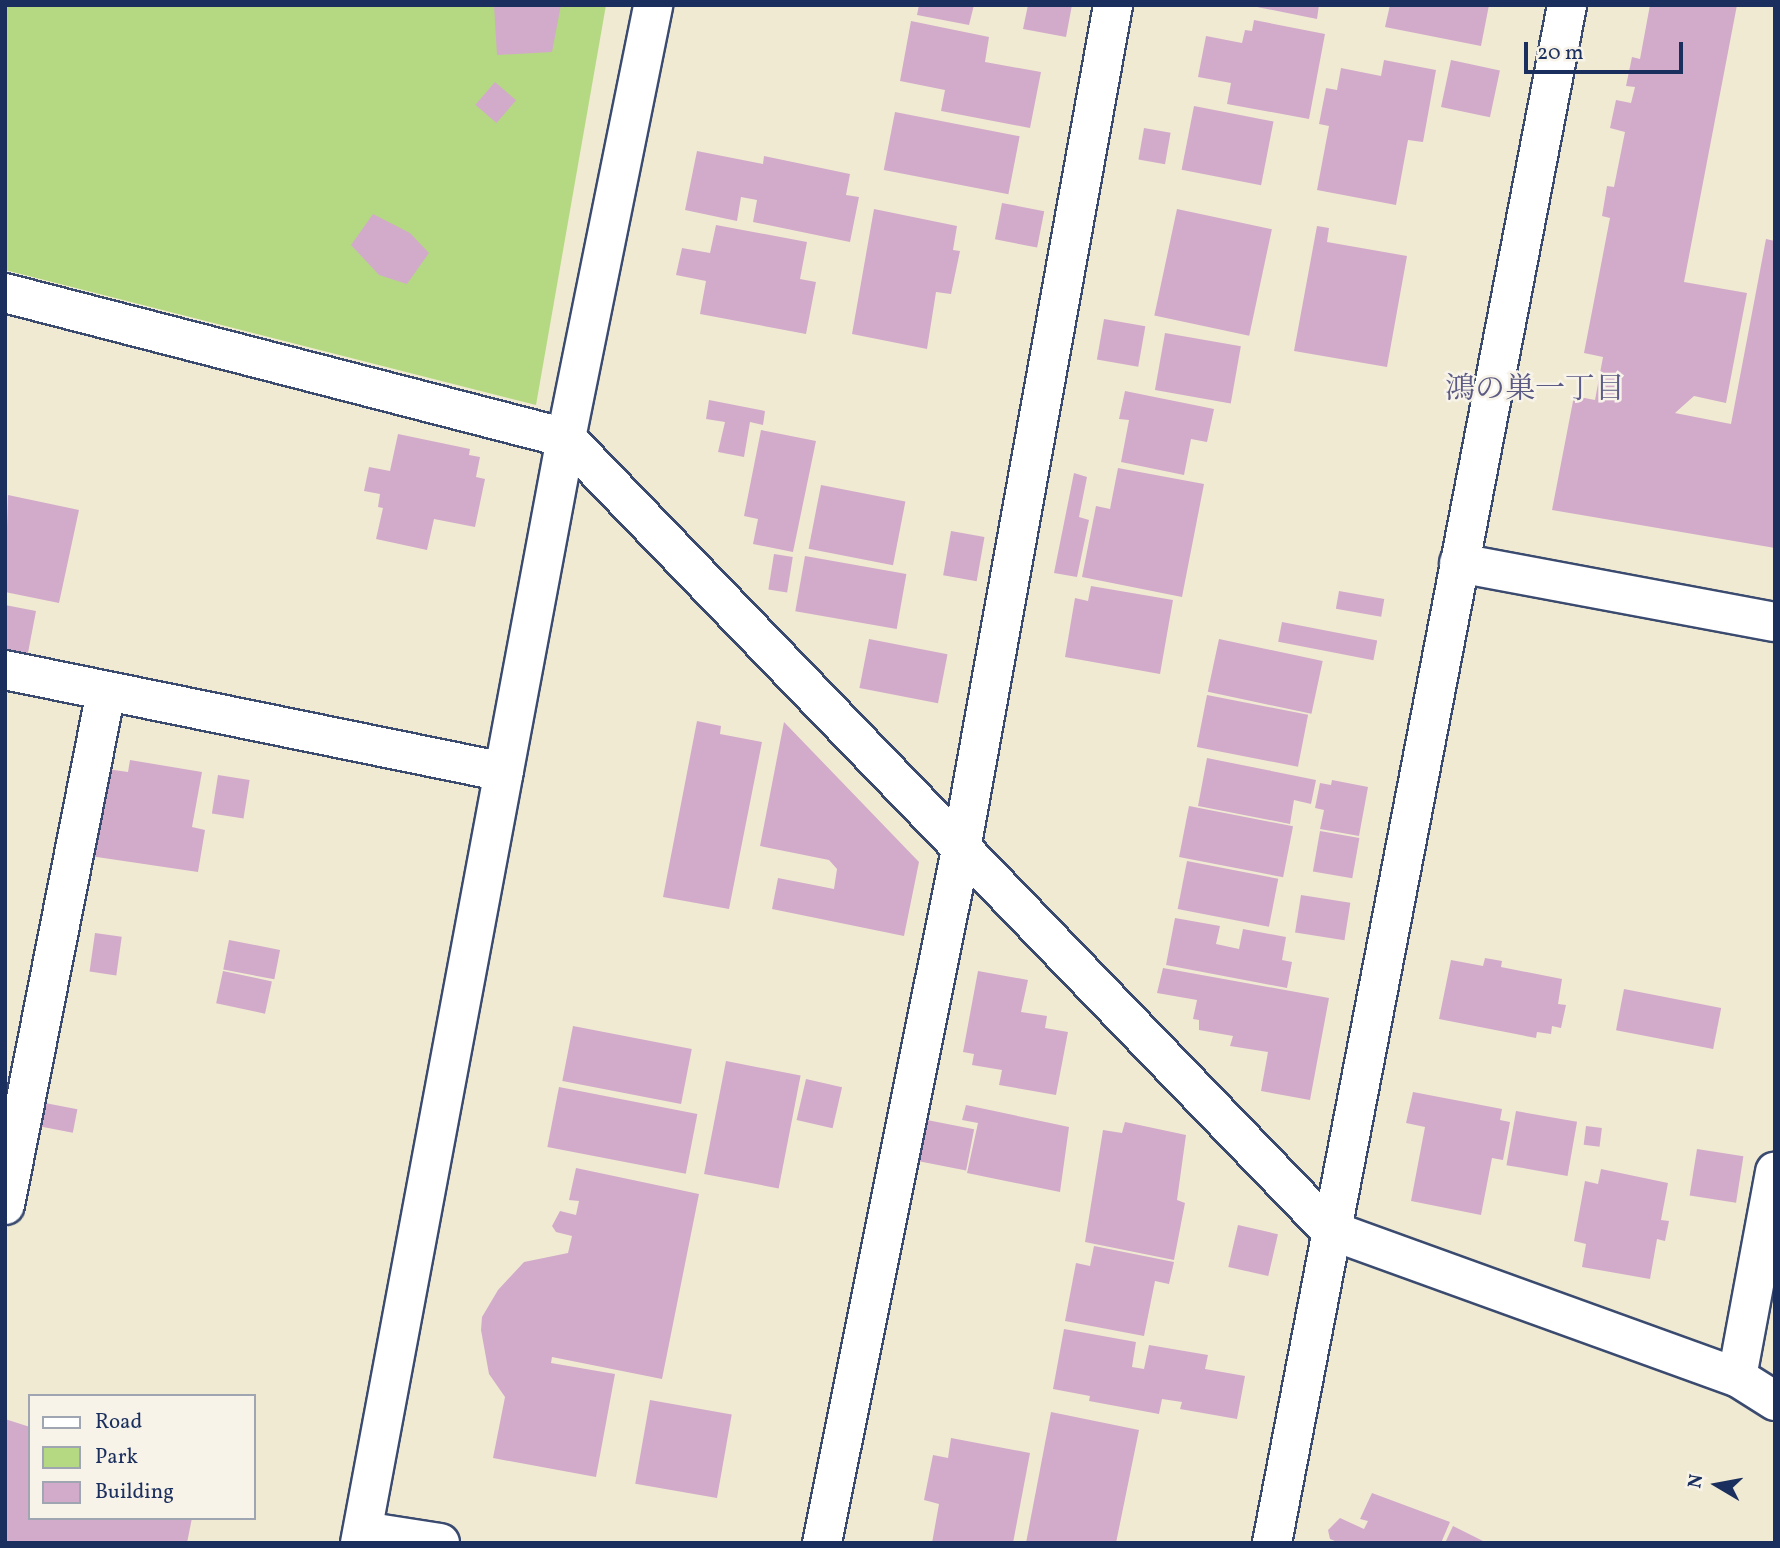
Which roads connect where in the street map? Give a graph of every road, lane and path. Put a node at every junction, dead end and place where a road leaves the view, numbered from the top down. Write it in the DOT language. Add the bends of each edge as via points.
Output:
graph roads {
  1 [pos="653,5"];
  2 [pos="1113,5"];
  3 [pos="1567,5"];
  4 [pos="5,293"];
  5 [pos="566,438"];
  6 [pos="1459,564"];
  7 [pos="1775,622"];
  8 [pos="5,670"];
  9 [pos="106,691"];
  10 [pos="503,772"];
  11 [pos="961,849"];
  12 [pos="1775,1171"];
  13 [pos="5,1205"];
  14 [pos="1330,1230"];
  15 [pos="1737,1377"];
  16 [pos="1775,1401"];
  17 [pos="361,1537"];
  18 [pos="440,1543"];
  19 [pos="822,1543"];
  20 [pos="1272,1543"];
  1 -- 5 [label="street"];
  2 -- 11 [label="street"];
  3 -- 6 [label="street"];
  4 -- 5 [label="street"];
  5 -- 10 [label="street"];
  5 -- 11 [label="street"];
  6 -- 7 [label="street"];
  6 -- 14 [label="street"];
  8 -- 9 [label="street"];
  9 -- 10 [label="street"];
  9 -- 13 [label="street"];
  10 -- 17 [label="street"];
  11 -- 14 [label="street"];
  11 -- 19 [label="street"];
  12 -- 15 [label="street"];
  14 -- 15 [label="street"];
  14 -- 20 [label="street"];
  15 -- 16 [label="street"];
  17 -- 18 [label="street"];
}
